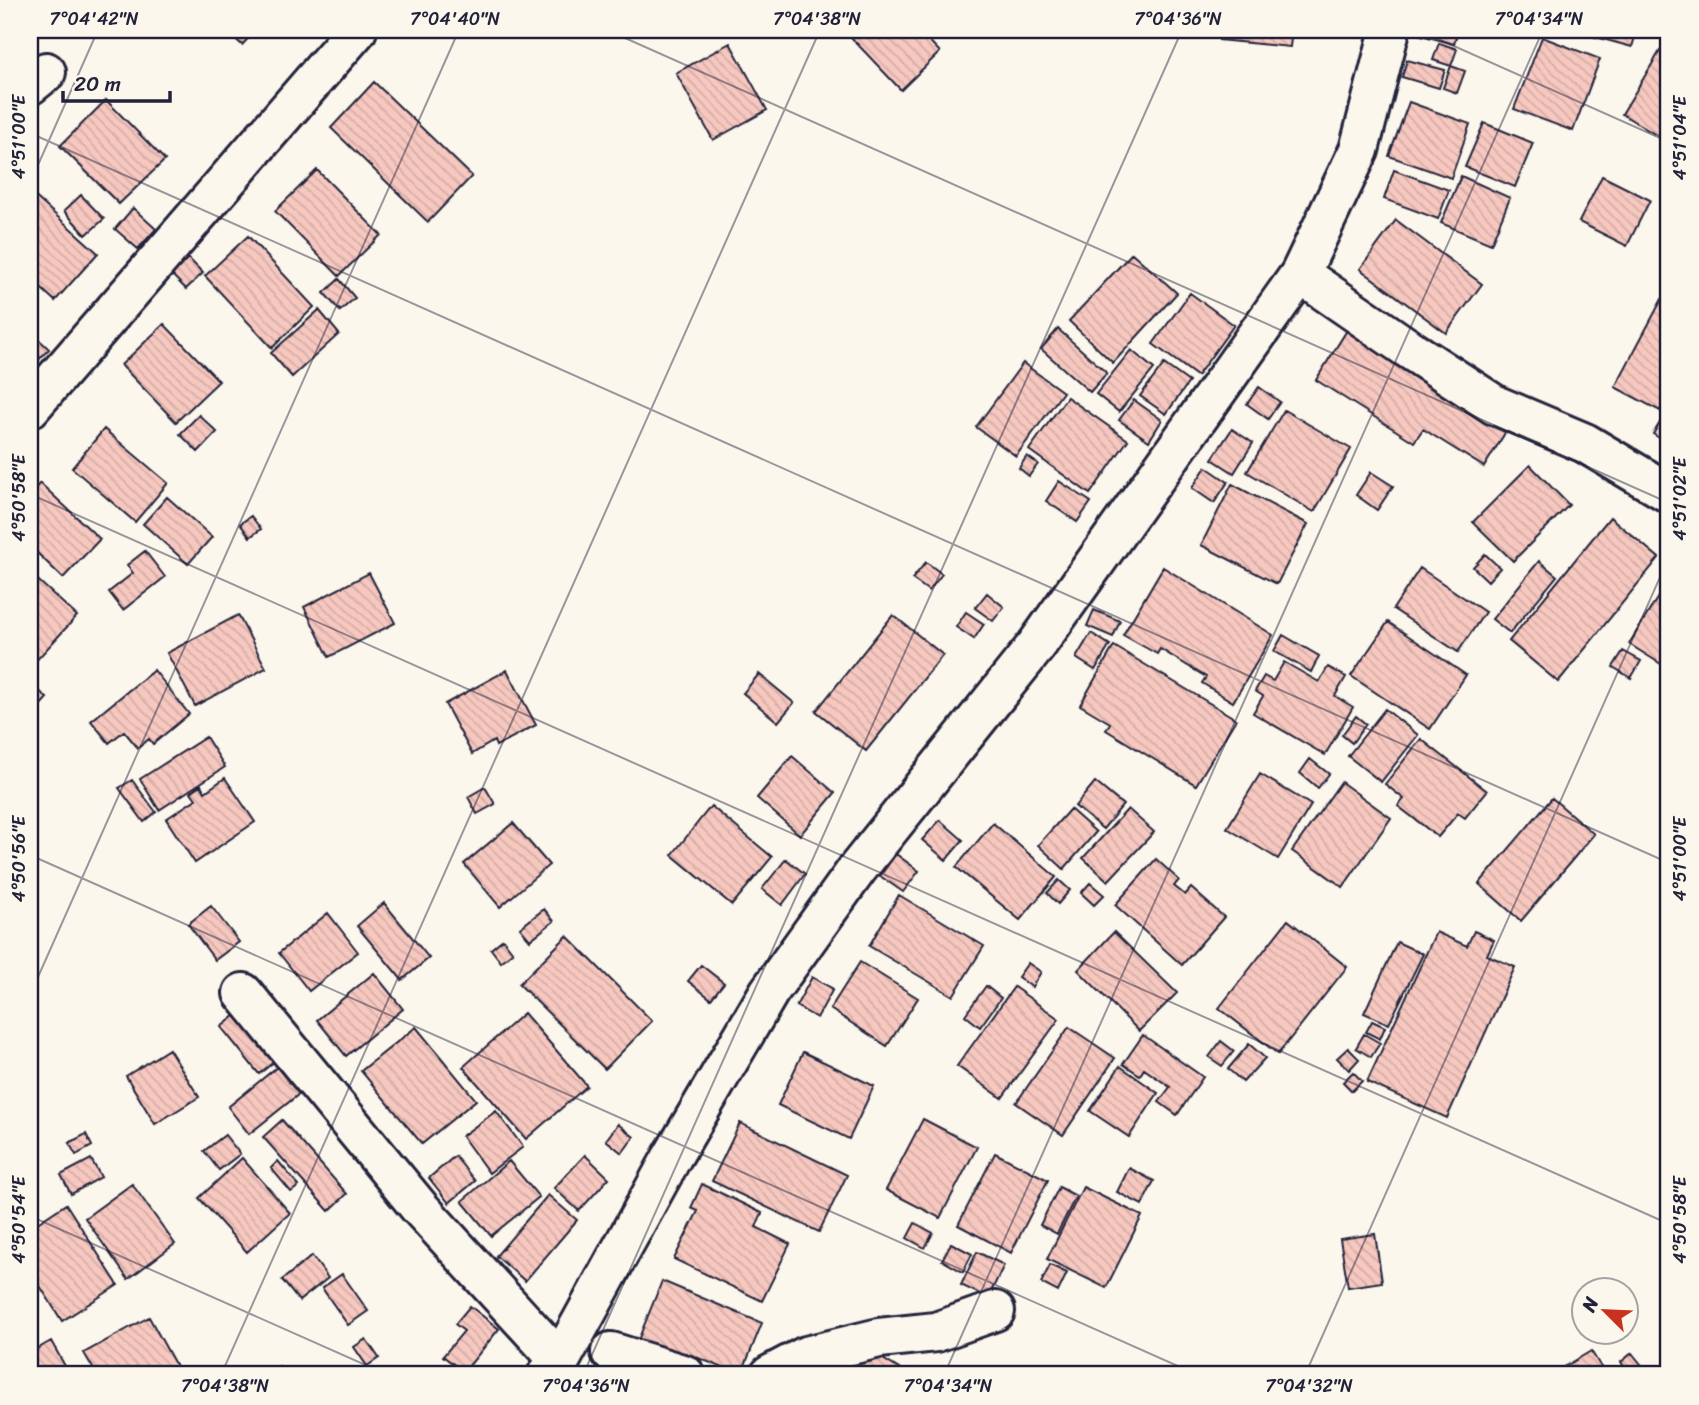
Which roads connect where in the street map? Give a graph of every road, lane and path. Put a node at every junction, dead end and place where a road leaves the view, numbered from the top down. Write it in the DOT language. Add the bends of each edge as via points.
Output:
graph roads {
  1 [pos="357,30"];
  2 [pos="1390,30"];
  3 [pos="1300,274"];
  4 [pos="30,408"];
  5 [pos="1669,493"];
  6 [pos="243,993"];
  7 [pos="995,1311"];
  8 [pos="611,1352"];
  9 [pos="554,1368"];
  10 [pos="685,1375"];
  11 [pos="770,1375"];
  1 -- 4 [label="street"];
  2 -- 3 [label="street" via="1359,150"];
  3 -- 5 [label="street" via="1495,405 1585,443"];
  3 -- 9 [label="street" via="1036,646 858,868 769,992"];
  6 -- 9 [label="street"];
  7 -- 11 [label="street" via="936,1332 879,1338 806,1356"];
  8 -- 10 [label="street"];
}
